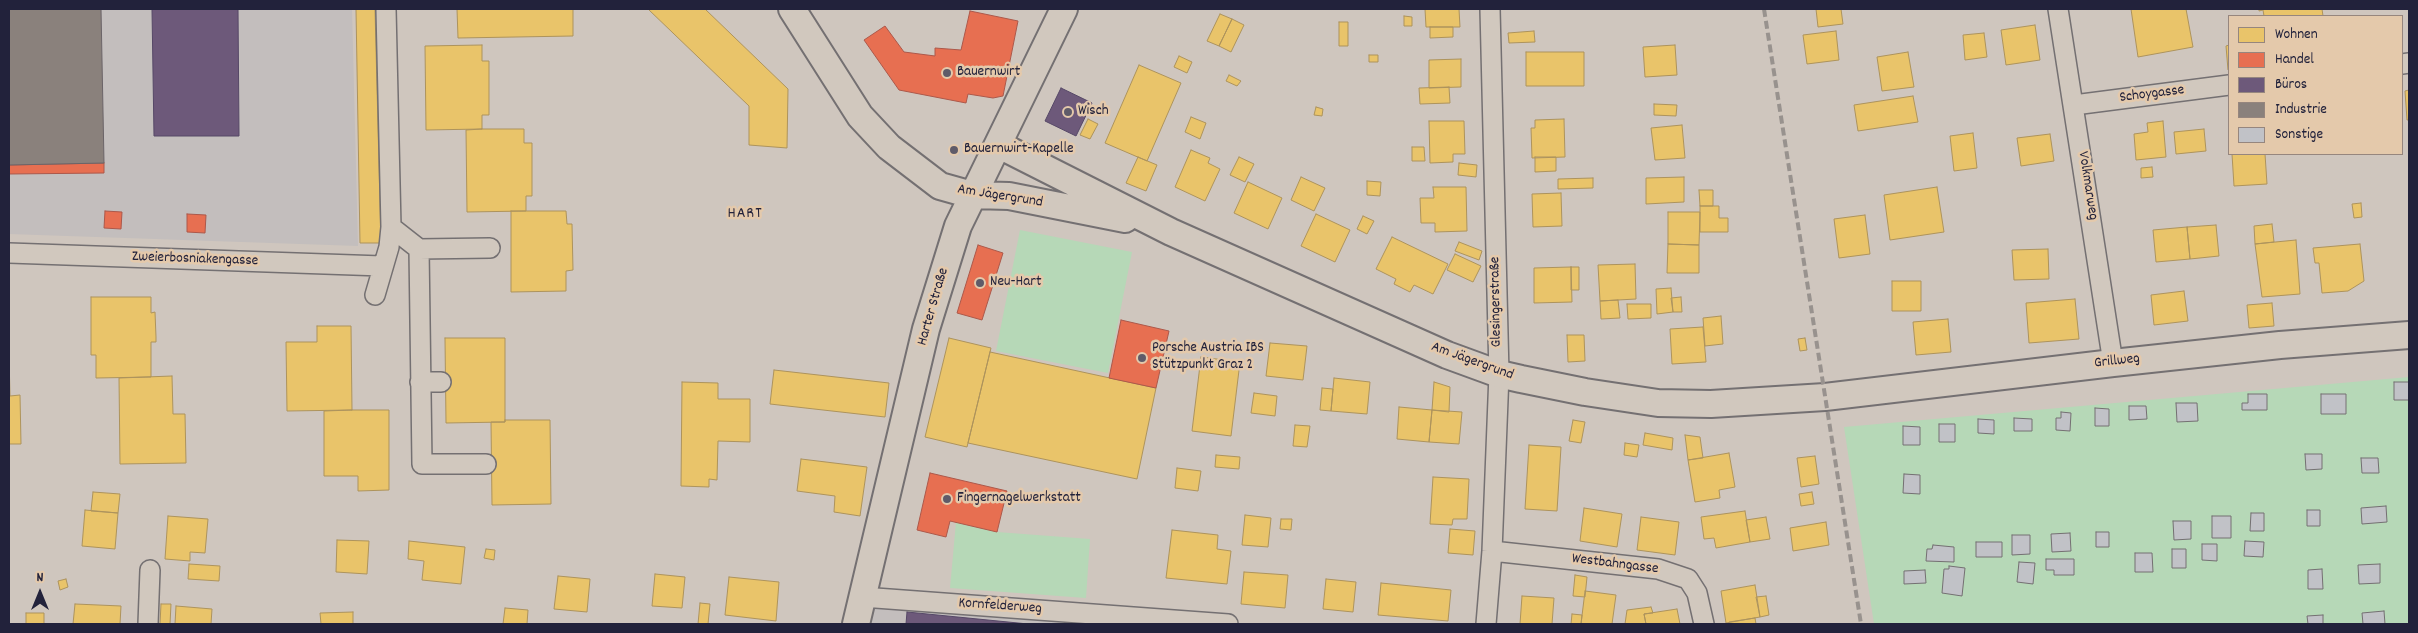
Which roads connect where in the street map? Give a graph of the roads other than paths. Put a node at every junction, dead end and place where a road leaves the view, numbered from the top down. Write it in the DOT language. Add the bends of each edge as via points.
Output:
graph roads {
  1 [pos="386,9"];
  2 [pos="792,9"];
  3 [pos="1064,9"];
  4 [pos="1490,9"];
  5 [pos="2058,9"];
  6 [pos="2228,85"];
  7 [pos="2074,105"];
  8 [pos="999,145"];
  9 [pos="972,195"];
  10 [pos="391,227"];
  11 [pos="1171,232"];
  12 [pos="490,248"];
  13 [pos="419,249"];
  14 [pos="9,253"];
  15 [pos="382,266"];
  16 [pos="375,295"];
  17 [pos="2409,335"];
  18 [pos="2113,363"];
  19 [pos="1499,374"];
  20 [pos="420,382"];
  21 [pos="441,382"];
  22 [pos="1825,398"];
  23 [pos="486,464"];
  24 [pos="1492,551"];
  25 [pos="150,570"];
  26 [pos="862,597"];
  27 [pos="148,624"];
  28 [pos="856,624"];
  29 [pos="1228,624"];
  30 [pos="1486,624"];
  31 [pos="1704,624"];
  1 -- 10 [label="street"];
  2 -- 9 [label="main road, Am Jägergrund" via="860,116 889,147 940,186"];
  3 -- 8 [label="main road, Harter Straße"];
  4 -- 19 [label="street, Glesingerstraße"];
  5 -- 7 [label="street, Volkmarweg"];
  6 -- 7 [label="street, Schoygasse"];
  7 -- 18 [label="street, Volkmarweg"];
  8 -- 9 [label="main road, Harter Straße"];
  8 -- 11 [label="main road, Am Jägergrund"];
  9 -- 11 [label="main road, Am Jägergrund" via="1009,196 1121,218"];
  9 -- 26 [label="main road, Harter Straße" via="958,226 926,329"];
  10 -- 13 [label="street"];
  10 -- 15 [label="street" via="389,247"];
  11 -- 19 [label="main road, Am Jägergrund" via="1447,355"];
  12 -- 13 [label="street"];
  13 -- 20 [label="street"];
  14 -- 15 [label="street, Zweierbosniakengasse"];
  15 -- 16 [label="street"];
  17 -- 18 [label="main road, Grillweg"];
  18 -- 22 [label="main road, Grillweg"];
  19 -- 22 [label="main road, Am Jägergrund" via="1658,403 1720,404"];
  19 -- 24 [label="street, Glesingerstraße"];
  20 -- 21 [label="street"];
  20 -- 23 [label="street" via="422,464"];
  24 -- 30 [label="street, Glesingerstraße"];
  24 -- 31 [label="street, Westbahngasse" via="1658,569 1688,580 1697,593"];
  25 -- 27 [label="street"];
  26 -- 28 [label="main road, Harter Straße"];
  26 -- 29 [label="street, Kornfelderweg"];
}
